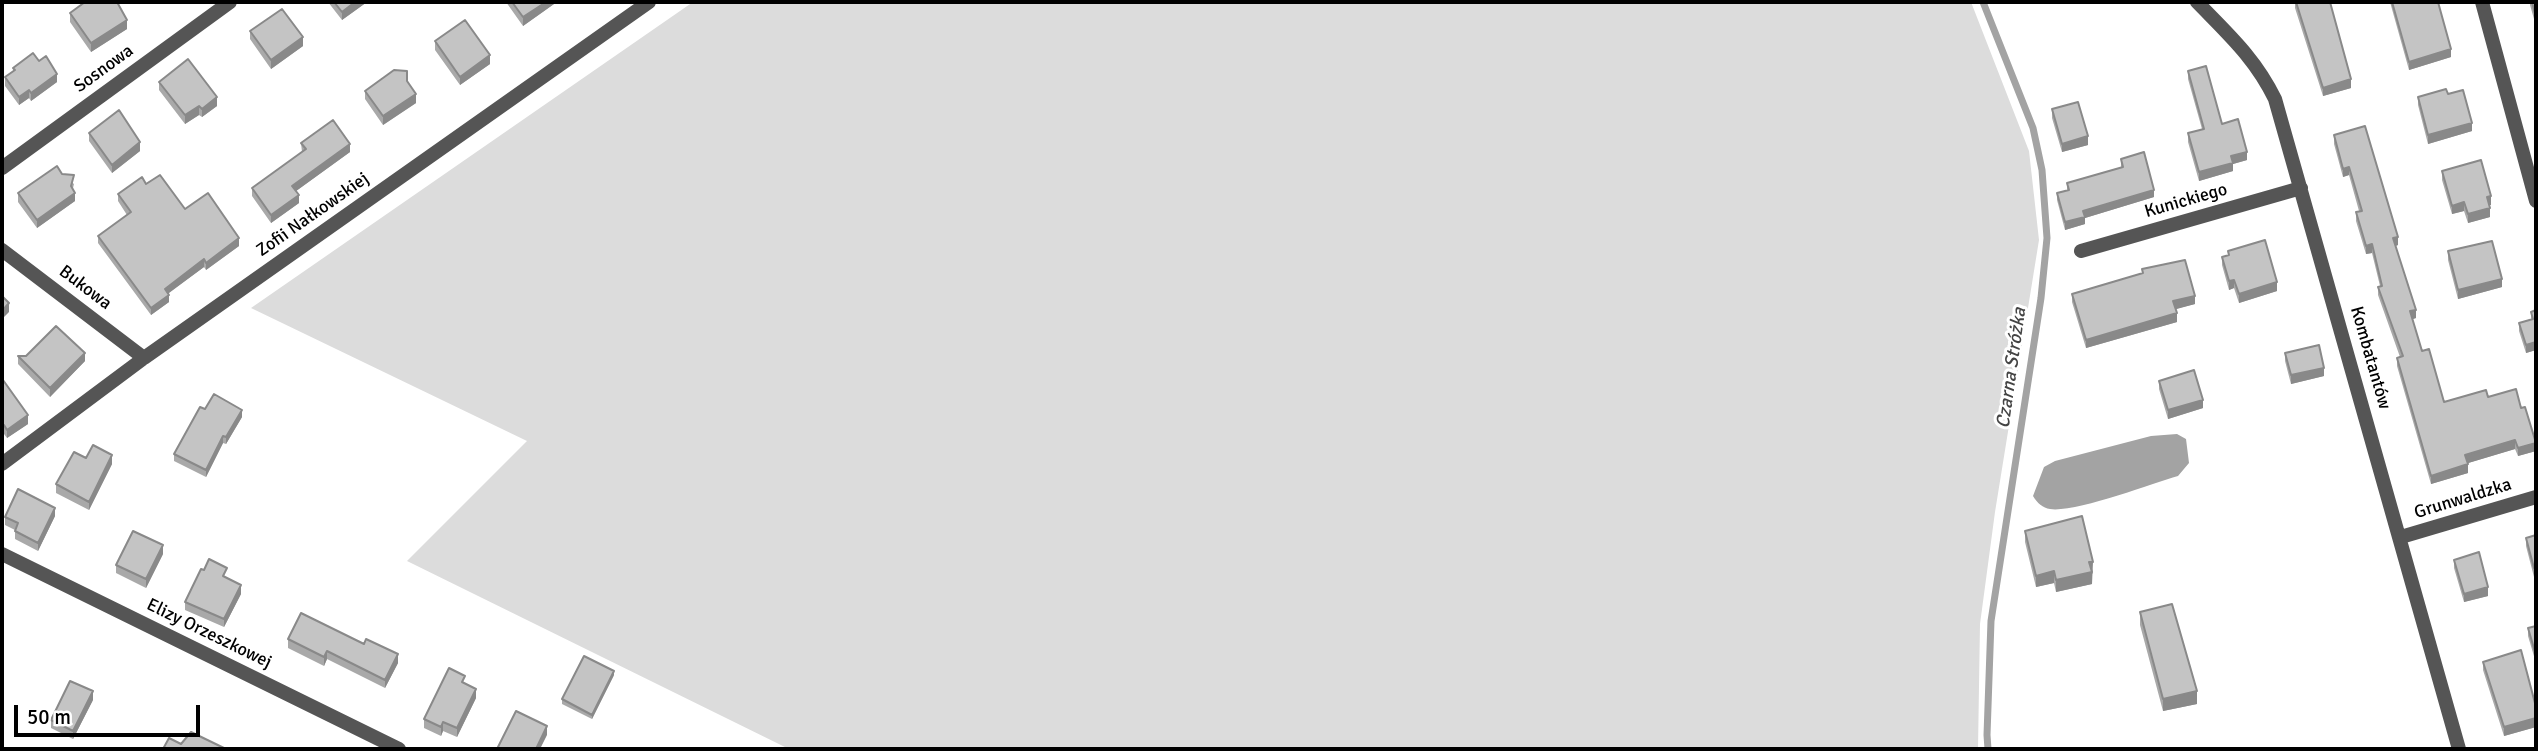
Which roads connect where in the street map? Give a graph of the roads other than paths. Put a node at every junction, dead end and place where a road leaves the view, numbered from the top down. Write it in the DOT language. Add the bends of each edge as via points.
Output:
graph roads {
  1 [pos="230,2"];
  2 [pos="649,2"];
  3 [pos="2197,2"];
  4 [pos="2482,2"];
  5 [pos="2,168"];
  6 [pos="2301,188"];
  7 [pos="2536,201"];
  8 [pos="2,250"];
  9 [pos="2081,251"];
  10 [pos="144,358"];
  11 [pos="2,464"];
  12 [pos="2536,497"];
  13 [pos="2401,537"];
  14 [pos="2,554"];
  15 [pos="399,749"];
  16 [pos="2459,749"];
  1 -- 5 [label="street, Sosnowa"];
  2 -- 10 [label="street, Zofii Nałkowskiej"];
  3 -- 6 [label="street, Kombatantów" via="2263,74"];
  4 -- 7 [label="street"];
  6 -- 9 [label="street, Kunickiego"];
  6 -- 13 [label="street, Kombatantów"];
  8 -- 10 [label="street, Bukowa"];
  10 -- 11 [label="street, Zofii Nałkowskiej"];
  12 -- 13 [label="street, Grunwaldzka"];
  13 -- 16 [label="street, Kombatantów"];
  14 -- 15 [label="street, Elizy Orzeszkowej"];
}
